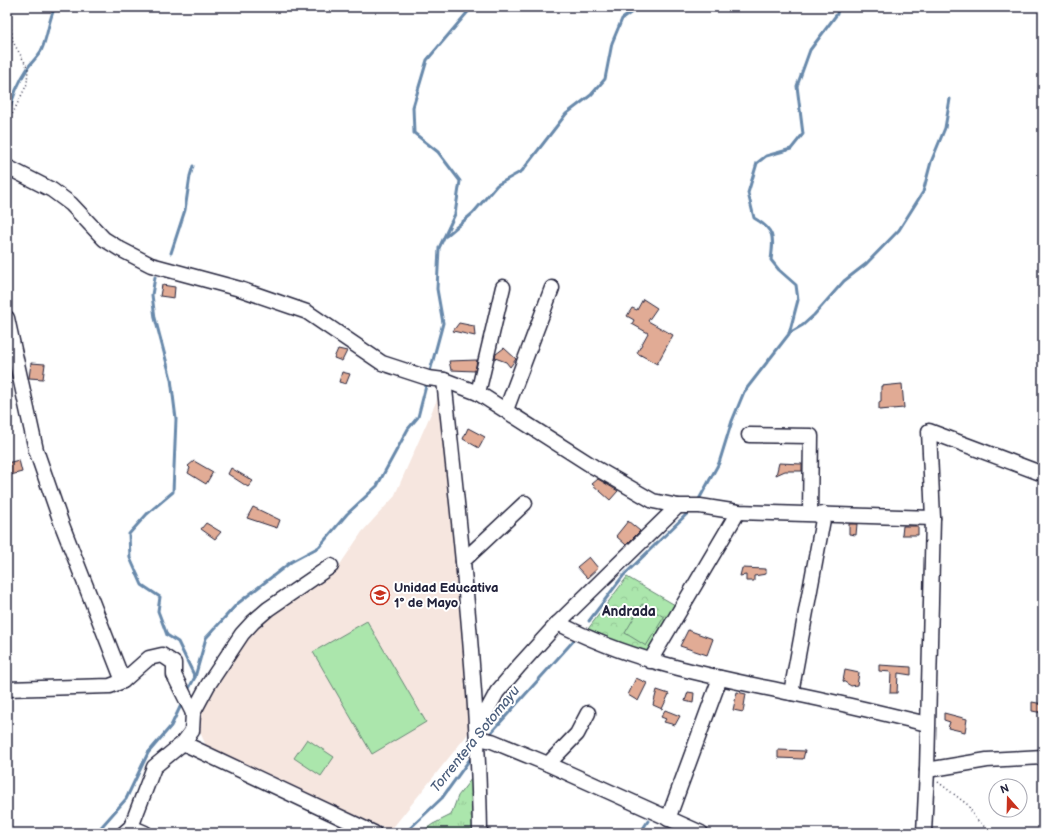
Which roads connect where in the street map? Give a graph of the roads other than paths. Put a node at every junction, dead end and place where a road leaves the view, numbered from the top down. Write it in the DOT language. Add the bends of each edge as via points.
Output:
graph roads {
  1 [pos="7,168"];
  2 [pos="503,287"];
  3 [pos="552,288"];
  4 [pos="7,318"];
  5 [pos="444,380"];
  6 [pos="478,393"];
  7 [pos="506,410"];
  8 [pos="749,435"];
  9 [pos="1043,474"];
  10 [pos="524,503"];
  11 [pos="688,506"];
  12 [pos="738,512"];
  13 [pos="810,513"];
  14 [pos="824,514"];
  15 [pos="933,518"];
  16 [pos="463,561"];
  17 [pos="332,566"];
  18 [pos="558,623"];
  19 [pos="650,661"];
  20 [pos="720,678"];
  21 [pos="123,681"];
  22 [pos="7,688"];
  23 [pos="791,693"];
  24 [pos="588,713"];
  25 [pos="193,714"];
  26 [pos="927,724"];
  27 [pos="477,734"];
  28 [pos="183,743"];
  29 [pos="1043,757"];
  30 [pos="548,764"];
  31 [pos="927,770"];
  32 [pos="668,818"];
  33 [pos="128,830"];
  34 [pos="144,833"];
  35 [pos="373,833"];
  36 [pos="480,833"];
  37 [pos="701,833"];
  38 [pos="924,833"];
  1 -- 5 [label="street" via="52,190 71,204 104,239 151,265 240,289 307,312 382,363 428,378"];
  2 -- 6 [label="street"];
  3 -- 7 [label="street"];
  4 -- 21 [label="street" via="36,450 62,525"];
  5 -- 6 [label="street"];
  5 -- 16 [label="street"];
  6 -- 7 [label="street"];
  7 -- 11 [label="street" via="652,501"];
  8 -- 13 [label="street" via="811,436"];
  9 -- 15 [label="street" via="929,431"];
  10 -- 16 [label="street"];
  11 -- 12 [label="street"];
  11 -- 18 [label="street"];
  12 -- 13 [label="street"];
  12 -- 19 [label="street"];
  13 -- 14 [label="street"];
  14 -- 15 [label="street"];
  14 -- 23 [label="street"];
  15 -- 26 [label="street"];
  16 -- 27 [label="street"];
  17 -- 25 [label="street" via="253,622 223,662"];
  18 -- 19 [label="street" via="606,646"];
  18 -- 27 [label="street" via="497,692"];
  19 -- 20 [label="street"];
  20 -- 23 [label="street"];
  20 -- 32 [label="street"];
  21 -- 22 [label="street" via="110,686"];
  21 -- 25 [label="street" via="149,658 162,655 174,663 174,675"];
  23 -- 26 [label="street"];
  24 -- 30 [label="street" via="577,734"];
  25 -- 28 [label="street" via="192,731"];
  26 -- 31 [label="street"];
  27 -- 30 [label="street"];
  27 -- 36 [label="street"];
  28 -- 33 [label="street" via="154,767"];
  28 -- 35 [label="street"];
  29 -- 31 [label="street" via="987,760"];
  30 -- 32 [label="street"];
  31 -- 38 [label="street"];
  32 -- 37 [label="street"];
  33 -- 34 [label="street"];
}
